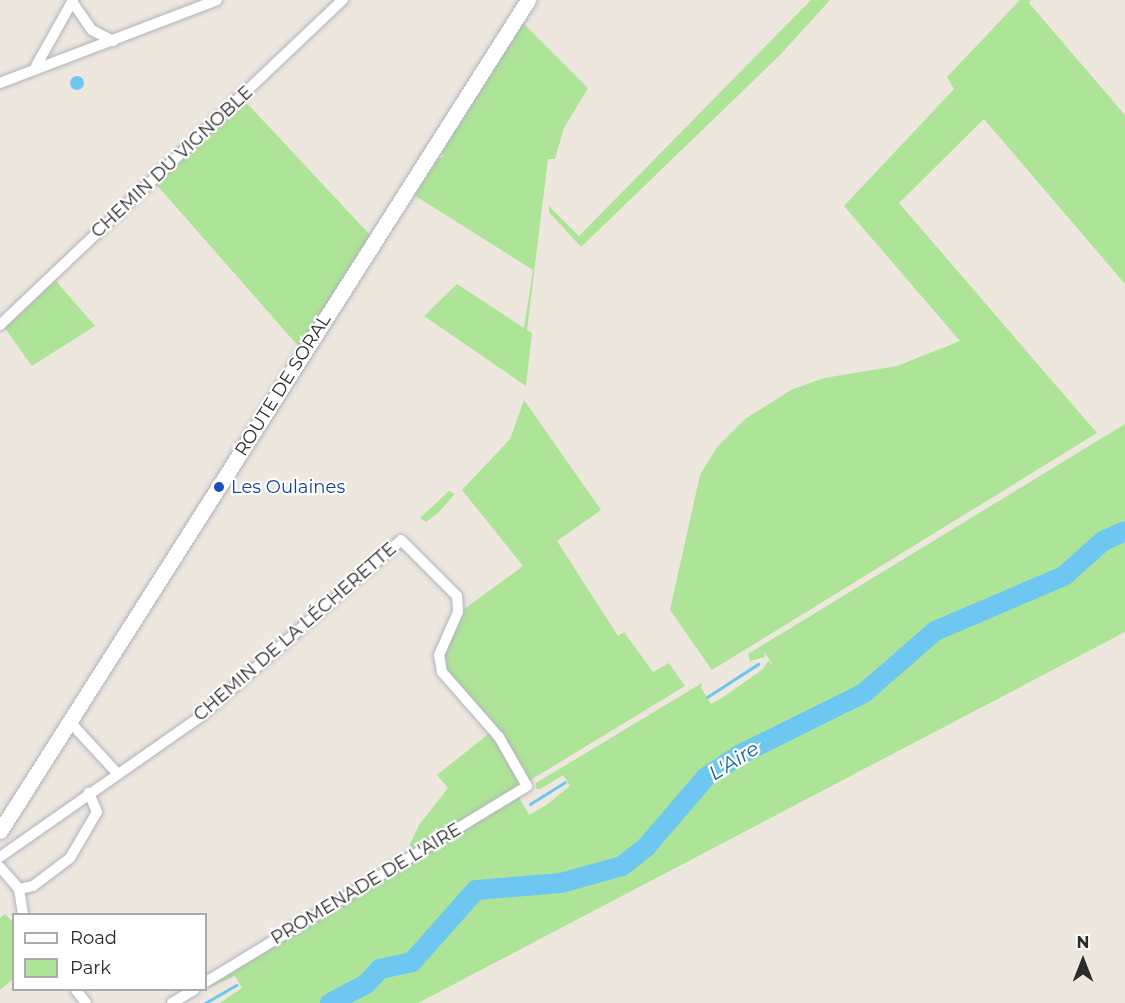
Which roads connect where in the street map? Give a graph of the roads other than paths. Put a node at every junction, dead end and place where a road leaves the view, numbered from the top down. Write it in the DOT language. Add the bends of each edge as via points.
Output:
graph roads {
  1 [pos="217,0"];
  2 [pos="344,0"];
  3 [pos="528,0"];
  4 [pos="73,2"];
  5 [pos="113,40"];
  6 [pos="36,66"];
  7 [pos="0,82"];
  8 [pos="0,325"];
  9 [pos="69,721"];
  10 [pos="117,773"];
  11 [pos="526,786"];
  12 [pos="89,793"];
  13 [pos="0,831"];
  14 [pos="0,857"];
  15 [pos="0,867"];
  16 [pos="19,890"];
  17 [pos="23,913"];
  18 [pos="207,981"];
  19 [pos="77,991"];
  20 [pos="192,991"];
  21 [pos="86,1003"];
  22 [pos="172,1003"];
  1 -- 5 [label="street"];
  2 -- 8 [label="street, CHEMIN DU VIGNOBLE"];
  3 -- 9 [label="street, ROUTE DE SORAL"];
  4 -- 5 [label="street" via="84,22"];
  4 -- 6 [label="street"];
  5 -- 6 [label="street"];
  6 -- 7 [label="street"];
  9 -- 10 [label="street"];
  9 -- 13 [label="street, ROUTE DE SORAL"];
  10 -- 11 [label="street, CHEMIN DE LA LÉCHERETTE" via="201,716 401,540 457,596 458,612 439,655 442,672 499,737"];
  10 -- 12 [label="street, CHEMIN DE LA LÉCHERETTE"];
  11 -- 18 [label="street, PROMENADE DE L'AIRE"];
  12 -- 14 [label="street, CHEMIN DE LA LÉCHERETTE"];
  12 -- 16 [label="street" via="97,812 70,858 33,886"];
  15 -- 16 [label="street"];
  16 -- 17 [label="street"];
  19 -- 21 [label="street"];
  20 -- 22 [label="street"];
}
